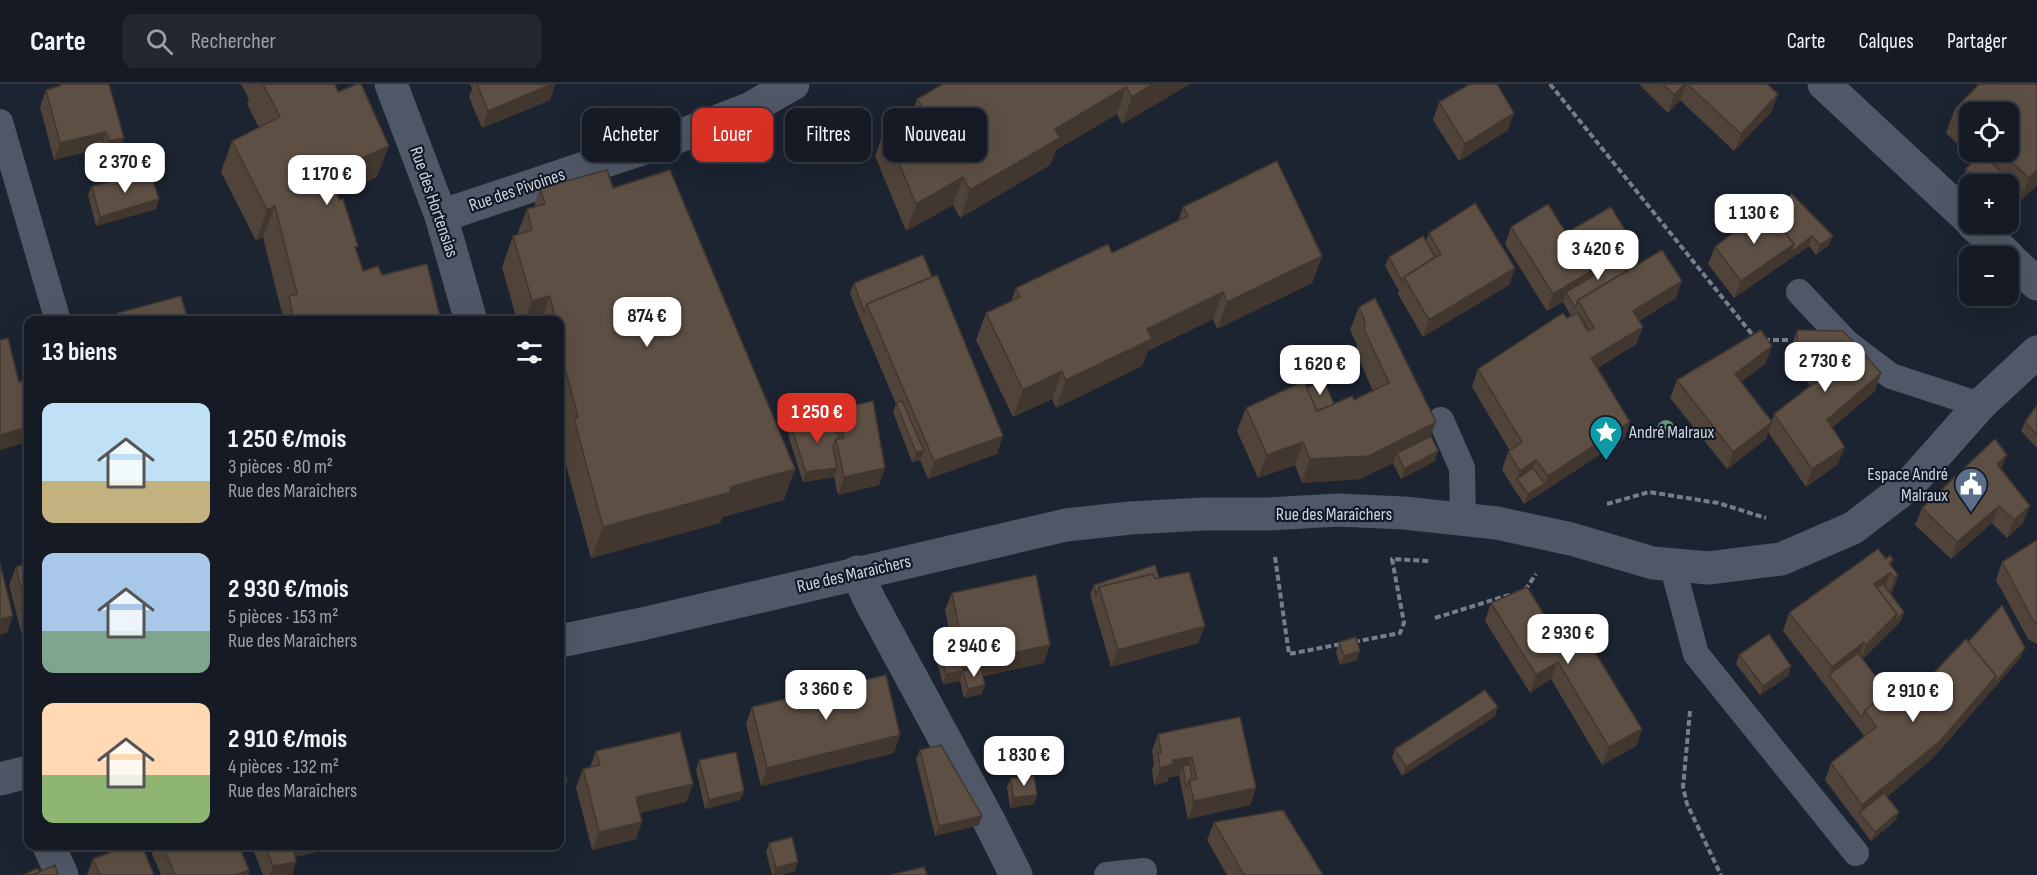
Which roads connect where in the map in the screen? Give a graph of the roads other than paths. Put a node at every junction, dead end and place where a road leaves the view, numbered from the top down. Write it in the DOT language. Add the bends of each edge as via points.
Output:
graph roads {
  1 [pos="391,84"];
  2 [pos="793,84"];
  3 [pos="1824,84"];
  4 [pos="0,122"];
  5 [pos="1959,210"];
  6 [pos="441,216"];
  7 [pos="1984,234"];
  8 [pos="1996,246"];
  9 [pos="2019,267"];
  10 [pos="2037,284"];
  11 [pos="1799,292"];
  12 [pos="57,316"];
  13 [pos="470,316"];
  14 [pos="2037,352"];
  15 [pos="1980,405"];
  16 [pos="1441,420"];
  17 [pos="1463,519"];
  18 [pos="1672,564"];
  19 [pos="857,572"];
  20 [pos="564,640"];
  21 [pos="52,850"];
  22 [pos="1856,853"];
  23 [pos="1144,871"];
  24 [pos="62,875"];
  25 [pos="1016,875"];
  26 [pos="1107,875"];
  1 -- 6 [label="street, Rue des Hortensias"];
  2 -- 6 [label="street, Rue des Pivoines" via="749,109 677,137"];
  3 -- 5 [label="street"];
  4 -- 12 [label="lane"];
  6 -- 13 [label="street, Rue des Hortensias"];
  7 -- 8 [label="street"];
  9 -- 10 [label="street"];
  11 -- 15 [label="lane" via="1846,342 1891,376"];
  14 -- 15 [label="street, Rue des Maraîchers"];
  15 -- 18 [label="street, Rue des Maraîchers" via="1909,485 1853,528 1781,560 1708,568"];
  16 -- 17 [label="lane" via="1462,468"];
  17 -- 18 [label="street, Rue des Maraîchers" via="1497,523 1653,563"];
  17 -- 19 [label="street, Rue des Maraîchers" via="1338,510 1172,516 1066,525"];
  18 -- 22 [label="lane" via="1696,654"];
  19 -- 20 [label="street, Rue des Maraîchers"];
  19 -- 25 [label="street"];
  21 -- 24 [label="street"];
  23 -- 26 [label="lane"];
}
